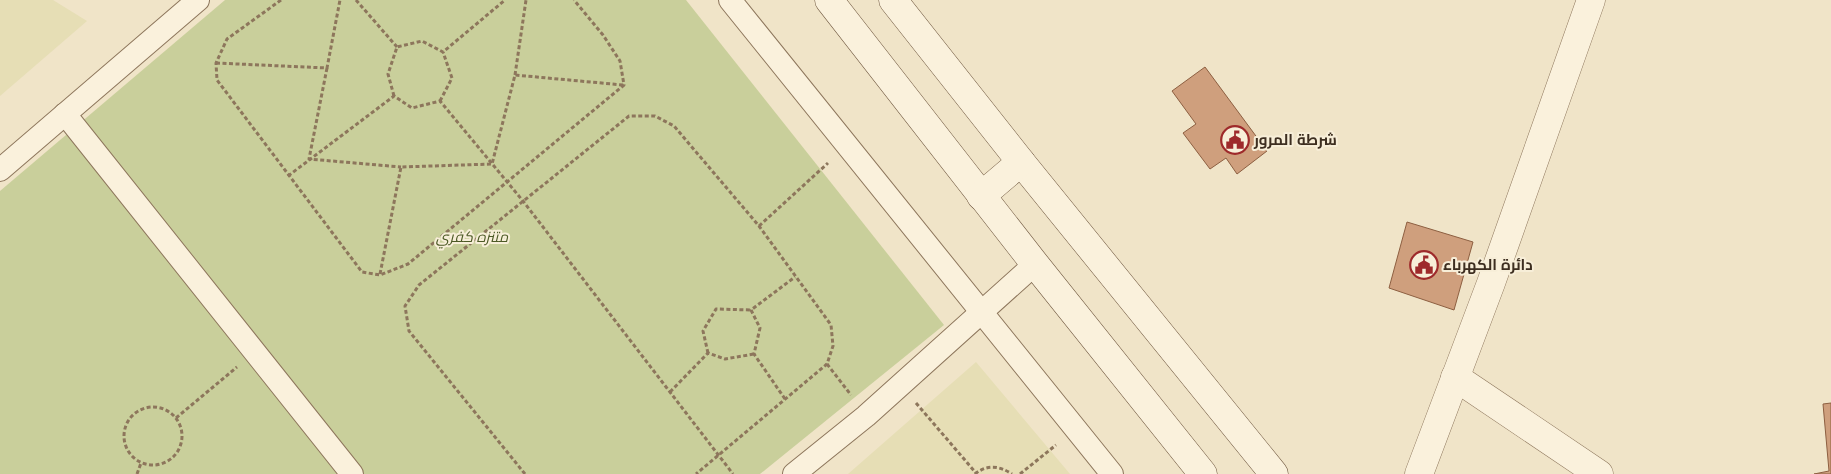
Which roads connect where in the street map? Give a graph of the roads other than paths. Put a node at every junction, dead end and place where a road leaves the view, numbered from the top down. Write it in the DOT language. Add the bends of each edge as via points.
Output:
graph roads {
  1 [pos="198,0"];
  2 [pos="730,0"];
  3 [pos="894,0"];
  4 [pos="1591,0"];
  5 [pos="841,5"];
  6 [pos="65,114"];
  7 [pos="1021,162"];
  8 [pos="0,170"];
  9 [pos="981,196"];
  10 [pos="1035,264"];
  11 [pos="982,312"];
  12 [pos="1455,377"];
  13 [pos="352,474"];
  14 [pos="794,474"];
  15 [pos="1112,474"];
  16 [pos="1203,474"];
  17 [pos="1274,474"];
  18 [pos="1418,474"];
  19 [pos="1599,474"];
  1 -- 6 [label="street"];
  2 -- 11 [label="street"];
  3 -- 7 [label="main road"];
  4 -- 12 [label="main road"];
  5 -- 9 [label="main road"];
  6 -- 8 [label="street"];
  6 -- 13 [label="street"];
  7 -- 9 [label="main road"];
  7 -- 17 [label="main road"];
  9 -- 10 [label="main road"];
  10 -- 11 [label="street"];
  10 -- 16 [label="main road"];
  11 -- 14 [label="street" via="866,416"];
  11 -- 15 [label="street"];
  12 -- 18 [label="main road"];
  12 -- 19 [label="main road"];
}
